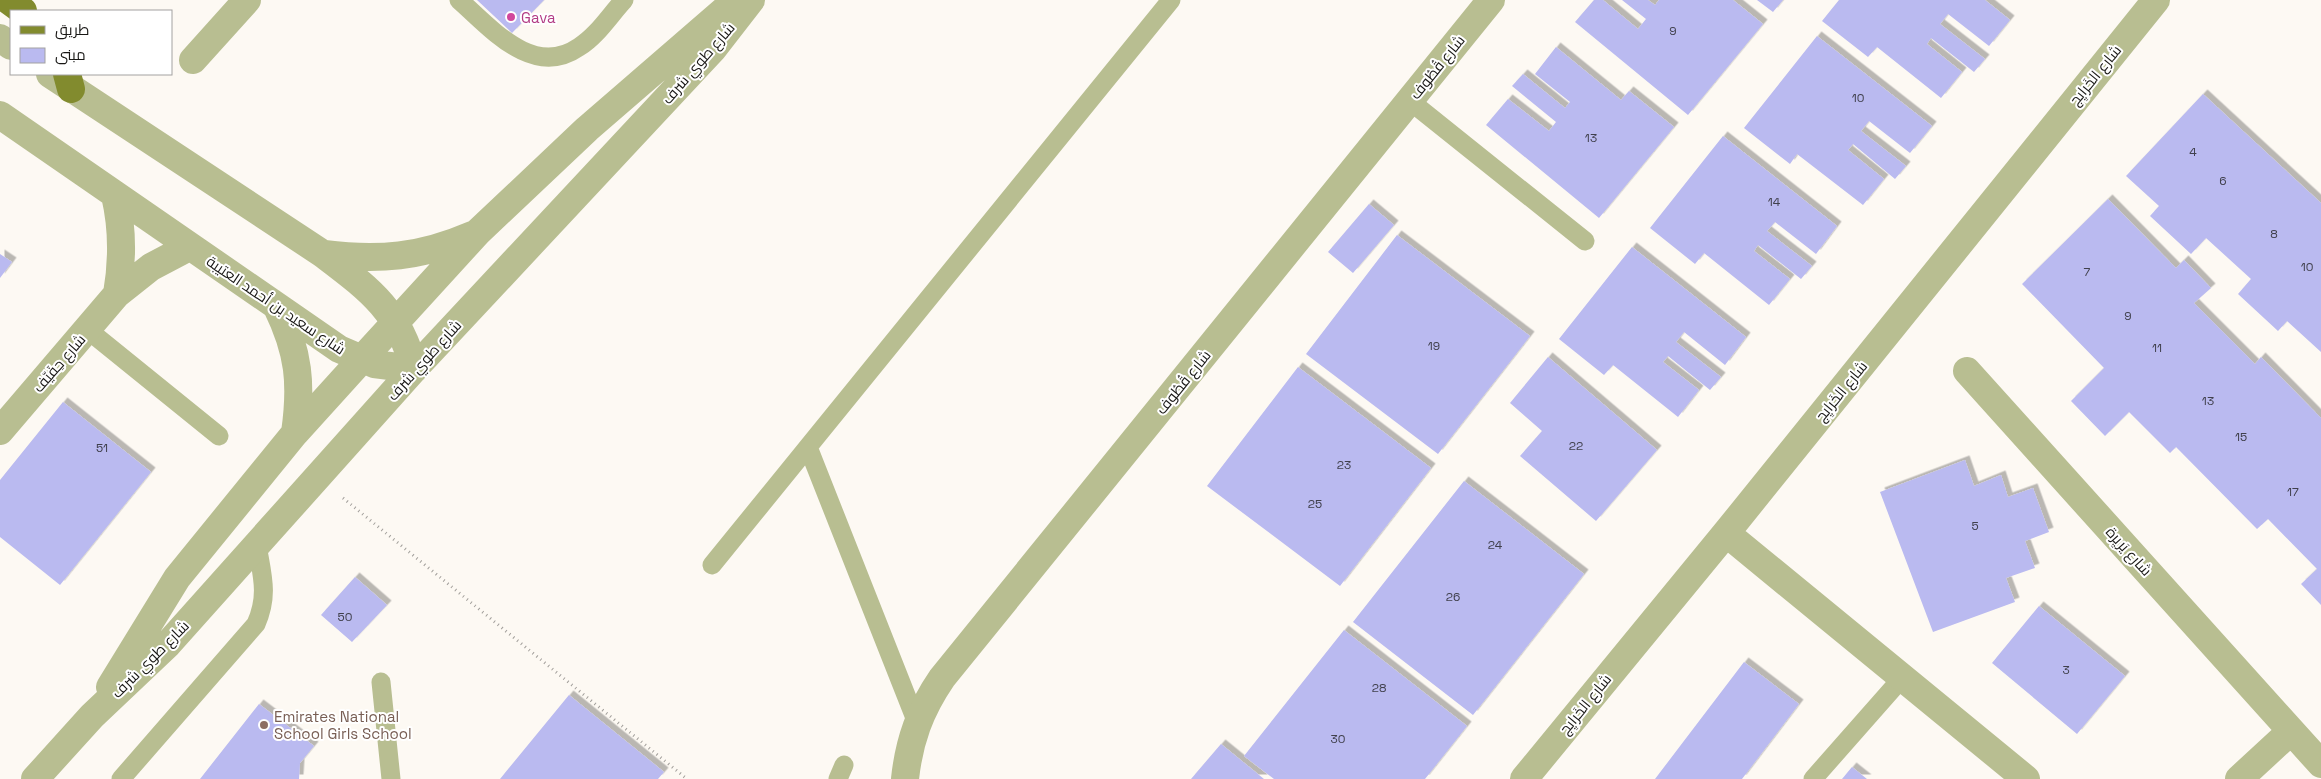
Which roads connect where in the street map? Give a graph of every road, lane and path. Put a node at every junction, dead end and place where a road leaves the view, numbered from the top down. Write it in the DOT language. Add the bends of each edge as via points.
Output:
graph roads {
  1 [pos="8,0"];
  2 [pos="247,0"];
  3 [pos="459,0"];
  4 [pos="624,0"];
  5 [pos="736,0"];
  6 [pos="752,0"];
  7 [pos="1171,0"];
  8 [pos="1491,0"];
  9 [pos="2156,0"];
  10 [pos="22,10"];
  11 [pos="193,60"];
  12 [pos="63,79"];
  13 [pos="1410,101"];
  14 [pos="4,120"];
  15 [pos="115,195"];
  16 [pos="478,232"];
  17 [pos="1585,241"];
  18 [pos="189,247"];
  19 [pos="324,254"];
  20 [pos="116,294"];
  21 [pos="276,306"];
  22 [pos="396,322"];
  23 [pos="88,330"];
  24 [pos="362,360"];
  25 [pos="414,369"];
  26 [pos="1967,371"];
  27 [pos="0,431"];
  28 [pos="295,433"];
  29 [pos="220,436"];
  30 [pos="808,447"];
  31 [pos="317,477"];
  32 [pos="1726,533"];
  33 [pos="257,545"];
  34 [pos="712,565"];
  35 [pos="1902,678"];
  36 [pos="381,682"];
  37 [pos="92,716"];
  38 [pos="917,722"];
  39 [pos="2291,731"];
  40 [pos="2321,764"];
  41 [pos="35,779"];
  42 [pos="121,779"];
  43 [pos="391,779"];
  44 [pos="687,779"];
  45 [pos="905,779"];
  46 [pos="1524,779"];
  47 [pos="1813,779"];
  48 [pos="2026,779"];
  49 [pos="2239,779"];
  1 -- 10 [label="main road"];
  2 -- 11 [label="street"];
  3 -- 4 [label="lane" via="515,49 536,56 558,56 579,47"];
  5 -- 16 [label="street, شارع طوي شرف" via="587,129"];
  6 -- 25 [label="street, شارع طوي شرف" via="713,49"];
  7 -- 30 [label="lane"];
  8 -- 13 [label="street, شارع قُطُوف"];
  9 -- 32 [label="street, شارع الخَرايِج"];
  12 -- 19 [label="street"];
  13 -- 17 [label="lane"];
  13 -- 38 [label="street, شارع قُطُوف" via="942,678"];
  14 -- 15 [label="street, شارع سعيد بن أحمد العتيبة"];
  15 -- 18 [label="street, شارع سعيد بن أحمد العتيبة"];
  15 -- 20 [label="street, شارع حِفَيّف" via="122,244"];
  16 -- 19 [label="street" via="411,255 356,258"];
  16 -- 22 [label="street, شارع طوي شرف"];
  18 -- 20 [label="street, شارع حِفَيّف" via="151,267"];
  18 -- 21 [label="street, شارع سعيد بن أحمد العتيبة"];
  19 -- 22 [label="street" via="366,287"];
  20 -- 23 [label="street, شارع حِفَيّف"];
  21 -- 24 [label="street, شارع سعيد بن أحمد العتيبة" via="339,349"];
  21 -- 28 [label="street" via="294,346 298,368 300,389"];
  22 -- 24 [label="street, شارع طوي شرف"];
  22 -- 25 [label="street"];
  23 -- 27 [label="street, شارع حِفَيّف"];
  23 -- 29 [label="lane"];
  24 -- 25 [label="street, شارع سعيد بن أحمد العتيبة" via="387,367"];
  24 -- 28 [label="street, شارع طوي شرف"];
  25 -- 31 [label="street, شارع طوي شرف"];
  26 -- 39 [label="street, شارع يَريِرة"];
  28 -- 37 [label="street, شارع طوي شرف" via="177,578"];
  30 -- 34 [label="lane"];
  30 -- 38 [label="lane"];
  31 -- 33 [label="street, شارع طوي شرف"];
  31 -- 44 [label="path"];
  32 -- 35 [label="street"];
  32 -- 46 [label="street, شارع الخَرايِج"];
  33 -- 37 [label="street, شارع طوي شرف" via="168,644"];
  33 -- 42 [label="lane" via="264,601 256,624"];
  35 -- 47 [label="lane"];
  35 -- 48 [label="street"];
  36 -- 43 [label="lane"];
  37 -- 41 [label="street, شارع طوي شرف"];
  38 -- 45 [label="street, شارع قُطُوف"];
  39 -- 40 [label="street, شارع يَريِرة"];
  39 -- 49 [label="street"];
}
